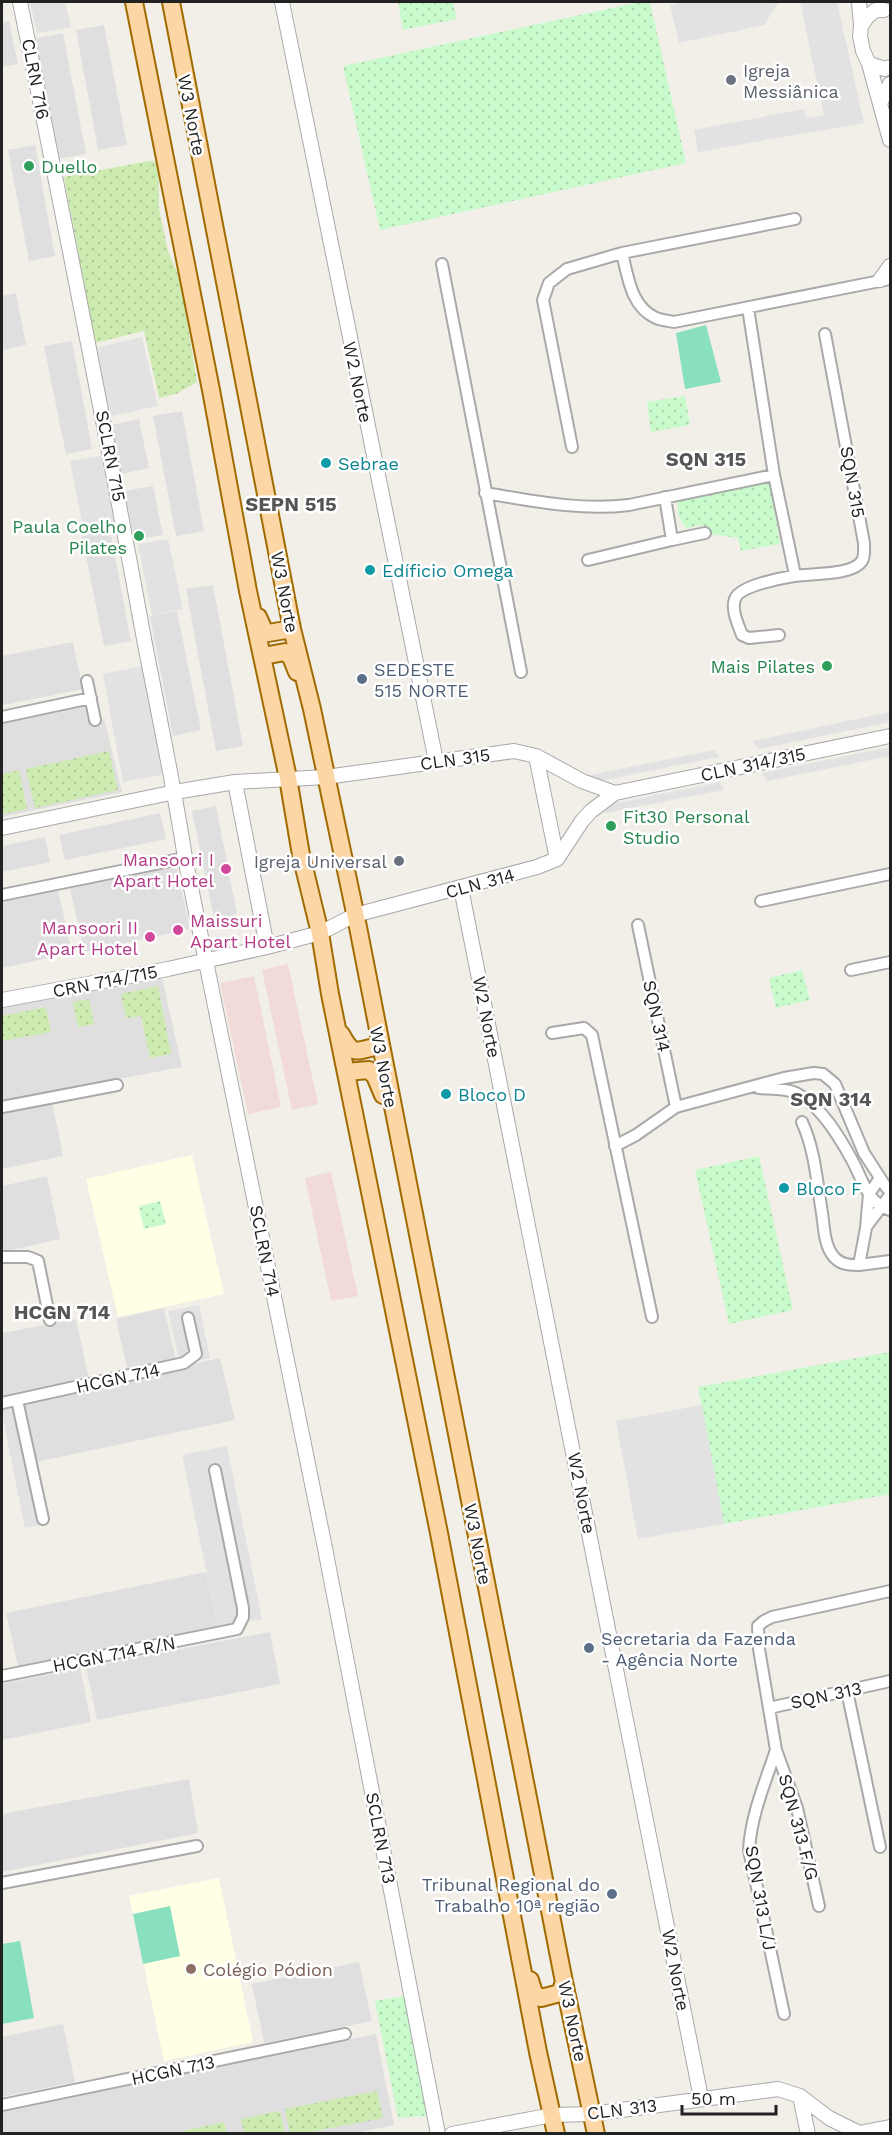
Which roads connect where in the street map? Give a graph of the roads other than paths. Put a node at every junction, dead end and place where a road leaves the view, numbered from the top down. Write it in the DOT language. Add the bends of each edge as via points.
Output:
graph roads {
  1 [pos="20,2"];
  2 [pos="134,2"];
  3 [pos="171,2"];
  4 [pos="282,2"];
  5 [pos="859,2"];
  6 [pos="884,9"];
  7 [pos="861,26"];
  8 [pos="869,63"];
  9 [pos="891,67"];
  10 [pos="891,84"];
  11 [pos="880,103"];
  12 [pos="891,140"];
  13 [pos="51,156"];
  14 [pos="795,219"];
  15 [pos="622,253"];
  16 [pos="442,264"];
  17 [pos="891,266"];
  18 [pos="885,279"];
  19 [pos="748,308"];
  20 [pos="825,334"];
  21 [pos="572,447"];
  22 [pos="774,475"];
  23 [pos="485,493"];
  24 [pos="666,497"];
  25 [pos="705,533"];
  26 [pos="672,540"];
  27 [pos="588,560"];
  28 [pos="795,575"];
  29 [pos="248,591"];
  30 [pos="292,629"];
  31 [pos="779,635"];
  32 [pos="263,656"];
  33 [pos="521,672"];
  34 [pos="87,681"];
  35 [pos="91,699"];
  36 [pos="312,709"];
  37 [pos="2,717"];
  38 [pos="96,720"];
  39 [pos="891,736"];
  40 [pos="536,756"];
  41 [pos="436,761"];
  42 [pos="326,777"];
  43 [pos="288,778"];
  44 [pos="235,782"];
  45 [pos="175,792"];
  46 [pos="615,793"];
  47 [pos="2,828"];
  48 [pos="185,858"];
  49 [pos="557,860"];
  50 [pos="891,874"];
  51 [pos="461,888"];
  52 [pos="2,896"];
  53 [pos="761,901"];
  54 [pos="355,915"];
  55 [pos="638,925"];
  56 [pos="320,933"];
  57 [pos="267,947"];
  58 [pos="207,960"];
  59 [pos="891,962"];
  60 [pos="851,970"];
  61 [pos="2,1000"];
  62 [pos="336,1022"];
  63 [pos="552,1033"];
  64 [pos="380,1046"];
  65 [pos="346,1072"];
  66 [pos="801,1074"];
  67 [pos="117,1085"];
  68 [pos="750,1087"];
  69 [pos="796,1093"];
  70 [pos="2,1107"];
  71 [pos="676,1107"];
  72 [pos="802,1122"];
  73 [pos="395,1127"];
  74 [pos="615,1146"];
  75 [pos="864,1153"];
  76 [pos="852,1160"];
  77 [pos="880,1178"];
  78 [pos="891,1193"];
  79 [pos="868,1194"];
  80 [pos="886,1208"];
  81 [pos="866,1228"];
  82 [pos="2,1257"];
  83 [pos="891,1261"];
  84 [pos="859,1265"];
  85 [pos="652,1317"];
  86 [pos="188,1318"];
  87 [pos="50,1320"];
  88 [pos="17,1400"];
  89 [pos="2,1403"];
  90 [pos="215,1470"];
  91 [pos="43,1519"];
  92 [pos="324,1543"];
  93 [pos="891,1591"];
  94 [pos="2,1676"];
  95 [pos="891,1681"];
  96 [pos="847,1691"];
  97 [pos="769,1708"];
  98 [pos="776,1750"];
  99 [pos="197,1846"];
  100 [pos="880,1846"];
  101 [pos="2,1883"];
  102 [pos="819,1906"];
  103 [pos="518,1942"];
  104 [pos="564,1982"];
  105 [pos="784,2014"];
  106 [pos="345,2034"];
  107 [pos="800,2096"];
  108 [pos="701,2098"];
  109 [pos="2,2105"];
  110 [pos="592,2114"];
  111 [pos="552,2115"];
  112 [pos="891,2127"];
  113 [pos="502,2129"];
  114 [pos="438,2133"];
  115 [pos="452,2133"];
  116 [pos="556,2133"];
  117 [pos="597,2133"];
  118 [pos="808,2133"];
  119 [pos="859,2133"];
  1 -- 13 [label="street, CLRN 716"];
  2 -- 29 [label="main road, W3 Norte"];
  3 -- 30 [label="main road, W3 Norte"];
  4 -- 41 [label="street, W2 Norte"];
  5 -- 7 [label="street"];
  6 -- 7 [label="street" via="876,10"];
  7 -- 8 [label="street" via="863,51"];
  8 -- 9 [label="street" via="885,69"];
  8 -- 11 [label="street"];
  10 -- 11 [label="street"];
  11 -- 12 [label="street"];
  13 -- 45 [label="street, SCLRN 715"];
  14 -- 15 [label="street"];
  15 -- 19 [label="street" via="632,292 639,305 656,318 674,322"];
  15 -- 21 [label="street" via="567,269 549,283 543,300"];
  16 -- 23 [label="street"];
  17 -- 18 [label="street"];
  18 -- 19 [label="street"];
  19 -- 22 [label="street"];
  20 -- 28 [label="street, SQN 315" via="864,551 861,563 848,569"];
  22 -- 24 [label="street"];
  22 -- 28 [label="street"];
  23 -- 24 [label="street" via="572,507 607,508"];
  23 -- 33 [label="street"];
  24 -- 26 [label="street"];
  25 -- 26 [label="street"];
  26 -- 27 [label="street"];
  28 -- 31 [label="street, SQN 315" via="744,589 735,596 733,607 742,635"];
  29 -- 30 [label="main road" via="264,630 268,633"];
  29 -- 32 [label="main road, W3 Norte"];
  30 -- 36 [label="main road, W3 Norte"];
  32 -- 36 [label="main road" via="285,652 291,657"];
  32 -- 43 [label="main road, W3 Norte"];
  34 -- 35 [label="street"];
  35 -- 37 [label="street"];
  35 -- 38 [label="street"];
  36 -- 42 [label="main road, W3 Norte"];
  39 -- 46 [label="street, CLN 314/315"];
  40 -- 41 [label="street, CLN 315" via="514,751"];
  40 -- 46 [label="street, CLN 315" via="582,781"];
  40 -- 49 [label="street"];
  41 -- 42 [label="street, CLN 315"];
  42 -- 43 [label="street, CLN 315"];
  42 -- 54 [label="main road, W3 Norte"];
  43 -- 44 [label="street"];
  43 -- 56 [label="main road, W3 Norte" via="300,855"];
  44 -- 45 [label="street"];
  44 -- 57 [label="street"];
  45 -- 47 [label="street"];
  45 -- 48 [label="street"];
  46 -- 49 [label="street" via="582,821"];
  48 -- 52 [label="street"];
  48 -- 58 [label="street"];
  49 -- 51 [label="street, CLN 314"];
  50 -- 53 [label="street"];
  51 -- 54 [label="street, CLN 314"];
  51 -- 108 [label="street, W2 Norte"];
  54 -- 56 [label="street, CLN 314"];
  54 -- 64 [label="main road, W3 Norte"];
  55 -- 71 [label="street, SQN 314"];
  56 -- 57 [label="street, CRN 714/715"];
  56 -- 62 [label="main road, W3 Norte"];
  57 -- 58 [label="street, CRN 714/715"];
  58 -- 61 [label="street, CRN 714/715"];
  58 -- 92 [label="street, SCLRN 714"];
  59 -- 60 [label="street"];
  62 -- 64 [label="main road" via="354,1051"];
  62 -- 65 [label="main road, W3 Norte"];
  63 -- 74 [label="street" via="584,1028 592,1035"];
  64 -- 73 [label="main road, W3 Norte"];
  65 -- 73 [label="main road" via="369,1070 375,1076"];
  65 -- 103 [label="main road, W3 Norte"];
  66 -- 68 [label="street"];
  66 -- 69 [label="street"];
  66 -- 75 [label="street" via="824,1074 835,1084"];
  67 -- 70 [label="street"];
  68 -- 69 [label="street"];
  68 -- 71 [label="street"];
  69 -- 76 [label="street" via="824,1116"];
  71 -- 74 [label="street"];
  72 -- 84 [label="street" via="829,1249 840,1262"];
  73 -- 104 [label="main road, W3 Norte"];
  74 -- 85 [label="street"];
  75 -- 76 [label="street"];
  75 -- 77 [label="street"];
  76 -- 79 [label="street"];
  77 -- 78 [label="street"];
  77 -- 79 [label="street"];
  78 -- 80 [label="street"];
  79 -- 80 [label="street"];
  79 -- 81 [label="street"];
  80 -- 81 [label="street"];
  81 -- 84 [label="street"];
  82 -- 87 [label="street" via="38,1261"];
  83 -- 84 [label="street"];
  86 -- 88 [label="street, HCGN 714" via="195,1354 184,1363"];
  88 -- 89 [label="street, HCGN 714"];
  88 -- 91 [label="street"];
  90 -- 94 [label="street, HCGN 714 R/N" via="243,1608 237,1629"];
  92 -- 114 [label="street, SCLRN 713"];
  93 -- 97 [label="street" via="772,1617 758,1626"];
  95 -- 96 [label="street, SQN 313"];
  96 -- 97 [label="street, SQN 313"];
  96 -- 100 [label="street"];
  97 -- 98 [label="street, SQN 313"];
  98 -- 102 [label="street, SQN 313 F/G" via="798,1808"];
  98 -- 105 [label="street, SQN 313 L/J" via="755,1810 749,1850"];
  99 -- 101 [label="street"];
  103 -- 104 [label="main road" via="534,1993 541,1998 553,1996 560,1993"];
  103 -- 111 [label="main road, W3 Norte"];
  104 -- 110 [label="main road, W3 Norte"];
  106 -- 109 [label="street, HCGN 713"];
  107 -- 108 [label="street, CLN 313" via="778,2089"];
  107 -- 118 [label="street"];
  107 -- 119 [label="street, CLN 313"];
  108 -- 110 [label="street, CLN 313"];
  110 -- 111 [label="street, CLN 313"];
  110 -- 117 [label="main road, W3 Norte"];
  111 -- 113 [label="street, CLN 313"];
  111 -- 116 [label="main road, W3 Norte"];
  112 -- 119 [label="street"];
  113 -- 115 [label="street, CLN 313"];
}
